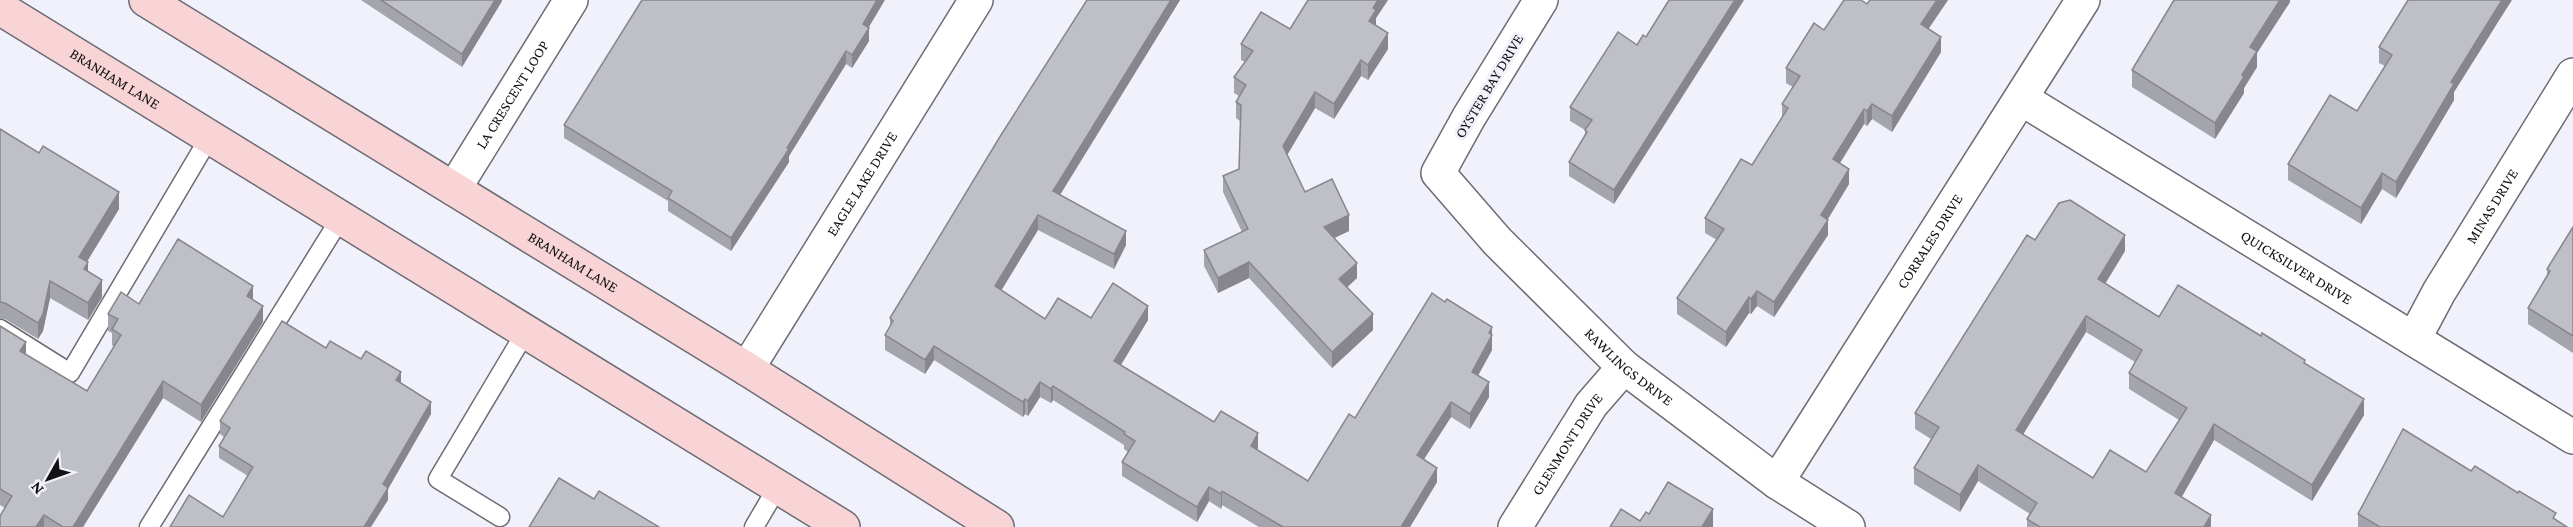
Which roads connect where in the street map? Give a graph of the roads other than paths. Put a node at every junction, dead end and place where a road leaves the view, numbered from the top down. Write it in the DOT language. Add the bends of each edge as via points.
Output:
graph roads {
  1 [pos="146,0"];
  2 [pos="571,0"];
  3 [pos="976,0"];
  4 [pos="1541,0"];
  5 [pos="2083,0"];
  6 [pos="0,8"];
  7 [pos="2573,75"];
  8 [pos="2022,99"];
  9 [pos="209,138"];
  10 [pos="1438,173"];
  11 [pos="454,189"];
  12 [pos="340,219"];
  13 [pos="0,329"];
  14 [pos="525,333"];
  15 [pos="2414,339"];
  16 [pos="1624,367"];
  17 [pos="747,369"];
  18 [pos="2573,437"];
  19 [pos="1777,482"];
  20 [pos="777,488"];
  21 [pos="500,517"];
  22 [pos="831,524"];
  23 [pos="149,527"];
  24 [pos="753,527"];
  25 [pos="997,527"];
  26 [pos="1515,527"];
  27 [pos="1848,527"];
  1 -- 11 [label="main road, BRANHAM LANE"];
  2 -- 11 [label="street, LA CRESCENT LOOP"];
  3 -- 17 [label="street, EAGLE LAKE DRIVE"];
  4 -- 10 [label="street, OYSTER BAY DRIVE"];
  5 -- 8 [label="street, CORRALES DRIVE"];
  6 -- 9 [label="main road, BRANHAM LANE"];
  7 -- 15 [label="street, MINAS DRIVE"];
  8 -- 15 [label="street, QUICKSILVER DRIVE"];
  8 -- 19 [label="street, CORRALES DRIVE"];
  9 -- 12 [label="main road, BRANHAM LANE"];
  9 -- 13 [label="lane" via="70,373"];
  10 -- 16 [label="street, RAWLINGS DRIVE" via="1497,241"];
  11 -- 17 [label="main road, BRANHAM LANE"];
  12 -- 14 [label="main road, BRANHAM LANE"];
  12 -- 23 [label="lane"];
  14 -- 20 [label="main road, BRANHAM LANE"];
  14 -- 21 [label="lane" via="438,478"];
  15 -- 18 [label="street, QUICKSILVER DRIVE"];
  16 -- 19 [label="street, RAWLINGS DRIVE"];
  16 -- 26 [label="street, GLENMONT DRIVE" via="1591,405"];
  17 -- 25 [label="main road, BRANHAM LANE"];
  19 -- 27 [label="street, RAWLINGS DRIVE"];
  20 -- 22 [label="main road, BRANHAM LANE"];
  20 -- 24 [label="lane"];
}
